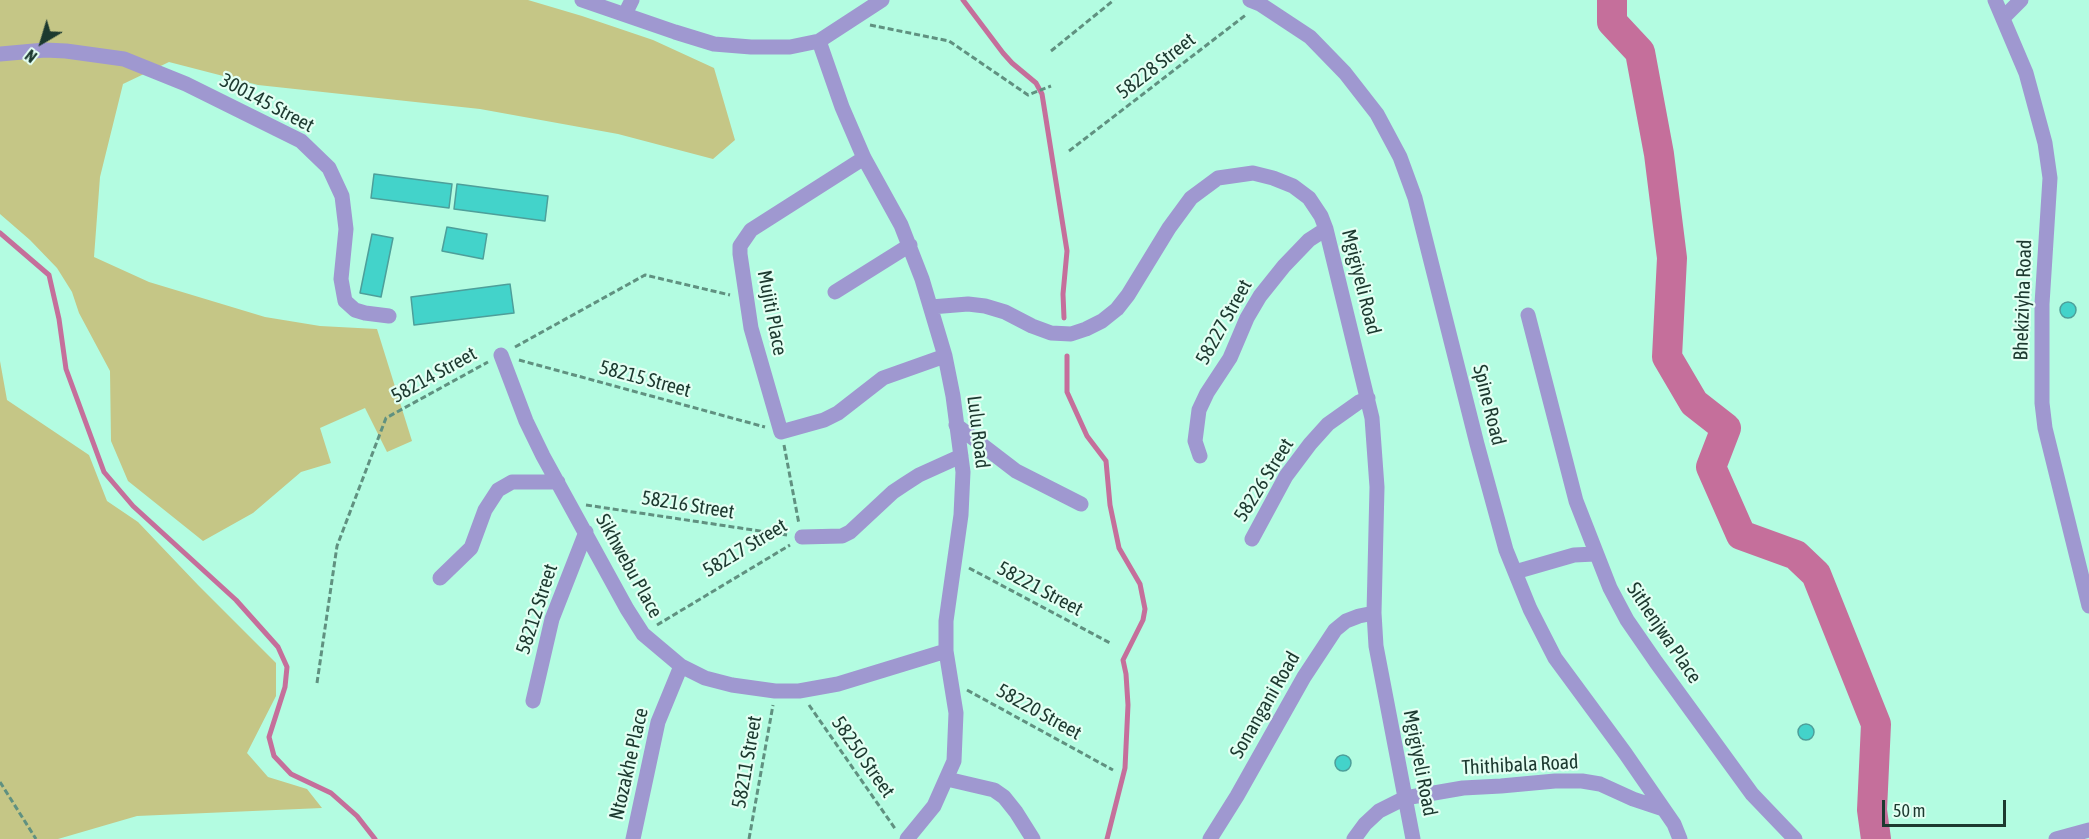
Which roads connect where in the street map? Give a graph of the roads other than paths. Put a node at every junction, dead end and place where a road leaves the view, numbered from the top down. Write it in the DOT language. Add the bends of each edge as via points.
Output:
graph roads {
  1 [pos="582,0"];
  2 [pos="882,0"];
  3 [pos="1995,0"];
  4 [pos="2021,0"];
  5 [pos="1255,2"];
  6 [pos="628,7"];
  7 [pos="2003,18"];
  8 [pos="819,41"];
  9 [pos="0,54"];
  10 [pos="864,158"];
  11 [pos="1326,229"];
  12 [pos="909,245"];
  13 [pos="835,292"];
  14 [pos="931,307"];
  15 [pos="1528,315"];
  16 [pos="389,316"];
  17 [pos="501,355"];
  18 [pos="945,356"];
  19 [pos="1368,398"];
  20 [pos="956,425"];
  21 [pos="961,456"];
  22 [pos="1200,456"];
  23 [pos="558,482"];
  24 [pos="1081,504"];
  25 [pos="586,532"];
  26 [pos="802,537"];
  27 [pos="1252,539"];
  28 [pos="1595,554"];
  29 [pos="1515,572"];
  30 [pos="440,578"];
  31 [pos="2089,606"];
  32 [pos="1374,613"];
  33 [pos="946,651"];
  34 [pos="681,666"];
  35 [pos="533,701"];
  36 [pos="947,779"];
  37 [pos="1405,798"];
  38 [pos="1664,809"];
  39 [pos="2089,830"];
  40 [pos="902,834"];
  41 [pos="633,839"];
  42 [pos="1033,839"];
  43 [pos="1210,839"];
  44 [pos="1354,839"];
  45 [pos="1413,839"];
  46 [pos="1680,839"];
  47 [pos="1794,839"];
  48 [pos="2056,839"];
  1 -- 6 [label="street"];
  2 -- 8 [label="street"];
  3 -- 7 [label="street, Bhekiziyha Road"];
  4 -- 7 [label="street"];
  5 -- 29 [label="street, Spine Road" via="1310,37 1345,73 1377,114 1400,157"];
  6 -- 8 [label="street" via="675,32 714,44 790,47"];
  7 -- 31 [label="street, Bhekiziyha Road" via="2026,73 2050,178 2042,304 2042,403"];
  8 -- 10 [label="street, Lulu Road"];
  9 -- 16 [label="street, 300145 Street" via="45,50 124,59 186,84 301,141 329,168 342,196 346,229 341,279 345,301 355,310"];
  10 -- 12 [label="street, Lulu Road"];
  10 -- 18 [label="street, Mujiti Place" via="771,216 740,246 751,328 781,432 824,420 883,378"];
  11 -- 14 [label="street, Mgigiyeli Road" via="1309,198 1293,186 1253,173 1236,174 1218,178 1191,198 1117,309 1086,329 1071,334 1051,333 985,306"];
  11 -- 19 [label="street, Mgigiyeli Road"];
  11 -- 22 [label="street, 58227 Street" via="1284,266 1246,318 1230,358 1199,410 1195,441"];
  12 -- 13 [label="street"];
  12 -- 14 [label="street, Lulu Road"];
  14 -- 18 [label="street, Lulu Road"];
  15 -- 28 [label="street, Sithenjwa Place" via="1576,501"];
  17 -- 23 [label="street, Sikhwebu Place" via="526,421"];
  18 -- 20 [label="street, Lulu Road"];
  19 -- 27 [label="street, 58226 Street" via="1328,424 1310,444 1286,476"];
  19 -- 32 [label="street, Mgigiyeli Road" via="1377,487"];
  20 -- 21 [label="street, Lulu Road"];
  20 -- 24 [label="street" via="1016,471"];
  21 -- 26 [label="street, 58217 Street" via="899,488 850,532 842,536"];
  21 -- 33 [label="street, Lulu Road" via="961,514 946,621"];
  23 -- 25 [label="street, Sikhwebu Place"];
  23 -- 30 [label="street" via="512,482 498,490 485,510 471,548"];
  25 -- 34 [label="street, Sikhwebu Place" via="643,634"];
  25 -- 35 [label="street, 58212 Street" via="552,619"];
  28 -- 29 [label="street" via="1574,555"];
  28 -- 47 [label="street, Sithenjwa Place" via="1623,612 1656,662 1752,794"];
  29 -- 38 [label="street, Spine Road" via="1555,658"];
  32 -- 37 [label="street, Mgigiyeli Road" via="1378,660"];
  32 -- 43 [label="street, Sonangani Road" via="1352,618 1335,630"];
  33 -- 34 [label="street, Sikhwebu Place" via="837,684 800,691 718,682"];
  33 -- 36 [label="street, Lulu Road" via="956,713 954,761"];
  34 -- 41 [label="street, Ntozakhe Place" via="658,722"];
  36 -- 40 [label="street, Lulu Road" via="934,806"];
  36 -- 42 [label="street" via="994,790 1016,812"];
  37 -- 38 [label="street, Thithibala Road" via="1463,788 1582,781"];
  37 -- 44 [label="street, Thithibala Road" via="1379,811"];
  37 -- 45 [label="street, Mgigiyeli Road"];
  38 -- 46 [label="street, Spine Road"];
  39 -- 48 [label="street"];
}
